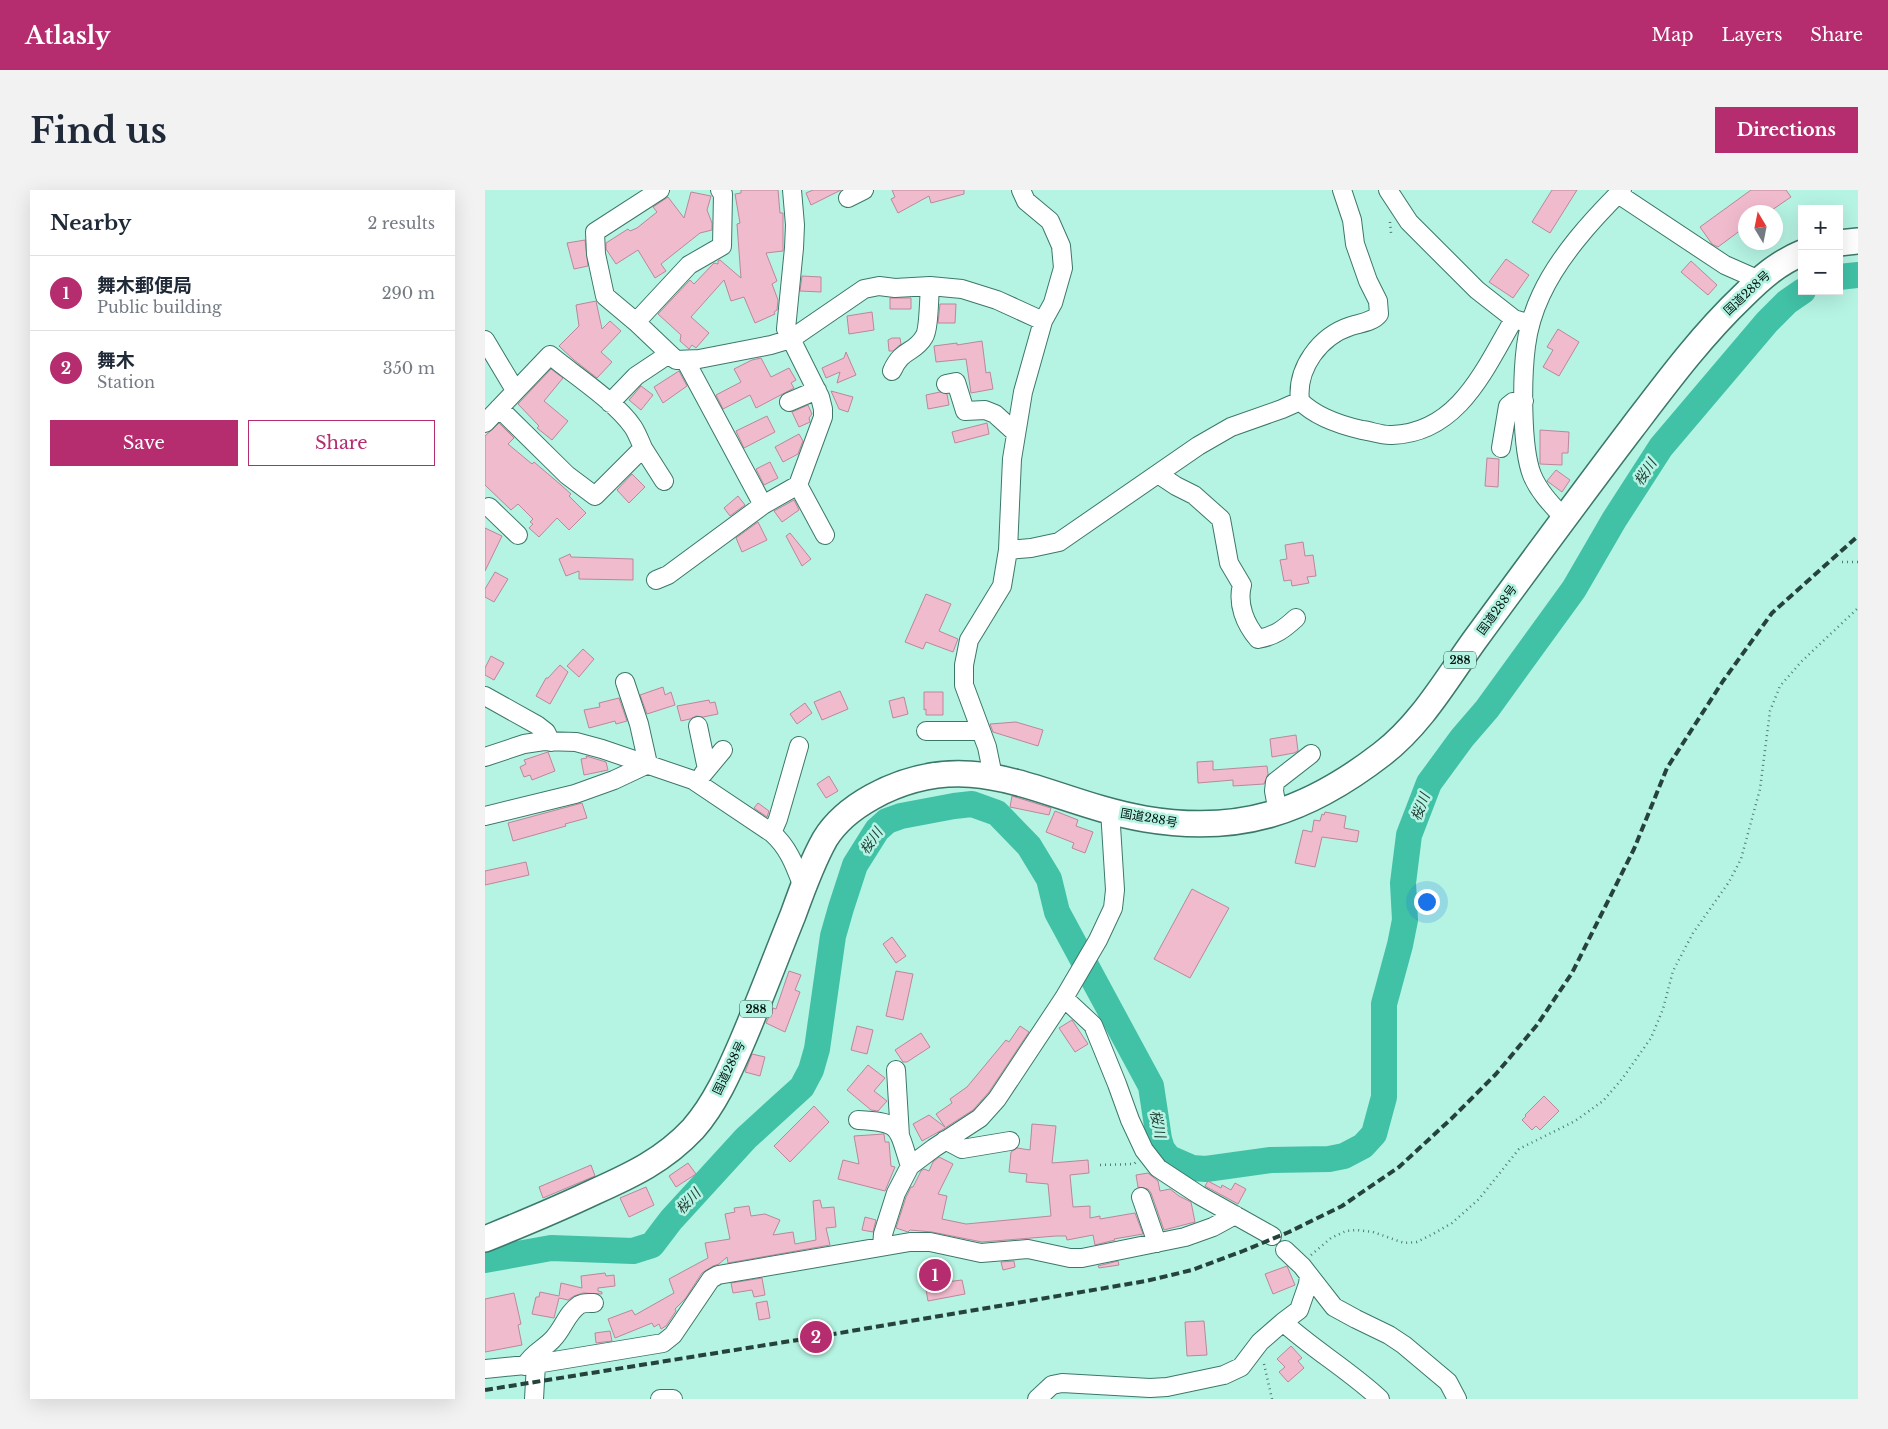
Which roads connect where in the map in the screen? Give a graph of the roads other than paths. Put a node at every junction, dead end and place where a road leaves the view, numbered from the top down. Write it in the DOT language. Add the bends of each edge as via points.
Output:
graph roads {
  1 [pos="660,190"];
  2 [pos="720,190"];
  3 [pos="792,190"];
  4 [pos="864,190"];
  5 [pos="1021,190"];
  6 [pos="1342,190"];
  7 [pos="1387,190"];
  8 [pos="1620,192"];
  9 [pos="848,198"];
  10 [pos="1858,241"];
  11 [pos="1843,243"];
  12 [pos="1798,256"];
  13 [pos="1759,280"];
  14 [pos="930,286"];
  15 [pos="1043,321"];
  16 [pos="635,322"];
  17 [pos="1522,322"];
  18 [pos="791,339"];
  19 [pos="485,340"];
  20 [pos="669,354"];
  21 [pos="685,360"];
  22 [pos="892,371"];
  23 [pos="947,384"];
  24 [pos="515,390"];
  25 [pos="817,390"];
  26 [pos="1300,401"];
  27 [pos="1524,401"];
  28 [pos="789,402"];
  29 [pos="610,403"];
  30 [pos="499,408"];
  31 [pos="485,423"];
  32 [pos="1016,433"];
  33 [pos="643,448"];
  34 [pos="1501,448"];
  35 [pos="1158,474"];
  36 [pos="664,481"];
  37 [pos="798,485"];
  38 [pos="763,505"];
  39 [pos="486,508"];
  40 [pos="1563,518"];
  41 [pos="519,535"];
  42 [pos="825,535"];
  43 [pos="1008,550"];
  44 [pos="656,580"];
  45 [pos="1296,618"];
  46 [pos="625,682"];
  47 [pos="485,696"];
  48 [pos="698,726"];
  49 [pos="926,731"];
  50 [pos="980,731"];
  51 [pos="551,742"];
  52 [pos="799,746"];
  53 [pos="723,750"];
  54 [pos="1311,754"];
  55 [pos="485,757"];
  56 [pos="648,764"];
  57 [pos="701,776"];
  58 [pos="993,776"];
  59 [pos="1110,810"];
  60 [pos="1278,813"];
  61 [pos="485,816"];
  62 [pos="772,833"];
  63 [pos="803,887"];
  64 [pos="1065,997"];
  65 [pos="896,1070"];
  66 [pos="858,1120"];
  67 [pos="900,1136"];
  68 [pos="945,1140"];
  69 [pos="1010,1141"];
  70 [pos="910,1166"];
  71 [pos="1141,1196"];
  72 [pos="1235,1215"];
  73 [pos="1273,1236"];
  74 [pos="485,1239"];
  75 [pos="1157,1243"];
  76 [pos="882,1246"];
  77 [pos="1285,1250"];
  78 [pos="1305,1271"];
  79 [pos="594,1303"];
  80 [pos="1283,1322"];
  81 [pos="534,1353"];
  82 [pos="485,1370"];
  83 [pos="534,1399"];
  84 [pos="659,1399"];
  85 [pos="673,1399"];
  86 [pos="1037,1399"];
  87 [pos="1380,1399"];
  88 [pos="1457,1399"];
  1 -- 16 [label="street" via="595,232 605,296"];
  2 -- 16 [label="street" via="723,194 722,246 689,265"];
  3 -- 18 [label="street" via="795,225 786,329"];
  4 -- 9 [label="street"];
  5 -- 15 [label="street" via="1025,201 1050,221 1063,256 1061,279"];
  6 -- 26 [label="street" via="1353,220 1355,244 1378,301 1379,314 1376,319 1336,332 1318,348 1302,376"];
  7 -- 17 [label="street" via="1409,222 1477,290"];
  8 -- 13 [label="street" via="1725,265"];
  8 -- 17 [label="street" via="1573,243"];
  10 -- 11 [label="highway"];
  12 -- 13 [label="highway, 国道288号 / 288"];
  13 -- 40 [label="highway, 国道288号 / 288" via="1684,360"];
  14 -- 15 [label="street" via="971,292 997,300"];
  14 -- 18 [label="street" via="864,289"];
  14 -- 22 [label="street" via="925,336 897,360"];
  15 -- 32 [label="street" via="1023,392"];
  16 -- 20 [label="street"];
  17 -- 26 [label="street" via="1468,395 1439,421 1418,430 1391,435 1353,428 1323,418"];
  17 -- 27 [label="street" via="1526,346"];
  18 -- 21 [label="street"];
  18 -- 25 [label="street"];
  19 -- 24 [label="street"];
  20 -- 21 [label="street" via="676,360"];
  20 -- 29 [label="street" via="636,376"];
  21 -- 38 [label="street"];
  23 -- 32 [label="street" via="957,382 965,411 985,410 995,414"];
  24 -- 29 [label="street" via="550,355"];
  24 -- 30 [label="street"];
  25 -- 28 [label="street"];
  25 -- 37 [label="street" via="823,418"];
  26 -- 35 [label="street" via="1231,427"];
  27 -- 34 [label="street" via="1513,402 1509,406"];
  27 -- 40 [label="street" via="1526,448 1532,475"];
  29 -- 33 [label="street" via="634,428"];
  30 -- 31 [label="street"];
  30 -- 33 [label="street" via="567,475 595,496"];
  32 -- 43 [label="street"];
  33 -- 36 [label="street"];
  35 -- 43 [label="street" via="1059,542"];
  35 -- 45 [label="street" via="1194,495 1221,519 1229,563 1242,585 1239,596 1245,620 1258,639 1281,631"];
  37 -- 38 [label="street"];
  37 -- 42 [label="street"];
  38 -- 44 [label="street" via="668,575"];
  39 -- 41 [label="street"];
  40 -- 60 [label="highway, 国道288号 / 288" via="1404,734 1384,753 1335,787"];
  43 -- 50 [label="street" via="1002,586 969,640 964,664 964,685"];
  46 -- 56 [label="street"];
  47 -- 51 [label="street" via="537,725"];
  48 -- 57 [label="street"];
  49 -- 50 [label="street"];
  50 -- 58 [label="street" via="992,763"];
  51 -- 55 [label="street" via="524,744"];
  51 -- 56 [label="street" via="576,742"];
  52 -- 62 [label="street"];
  53 -- 57 [label="street"];
  54 -- 60 [label="street" via="1275,782"];
  56 -- 57 [label="street"];
  56 -- 61 [label="street" via="575,794"];
  57 -- 62 [label="street"];
  58 -- 59 [label="highway, 国道288号 / 288"];
  58 -- 63 [label="highway, 国道288号 / 288" via="936,774 899,784 859,805 825,838"];
  59 -- 60 [label="highway, 国道288号 / 288" via="1189,824 1235,823"];
  59 -- 64 [label="street" via="1115,890 1113,908"];
  62 -- 63 [label="street" via="790,852"];
  63 -- 74 [label="highway, 国道288号 / 288" via="733,1064 704,1115 691,1131 644,1168 572,1203"];
  64 -- 68 [label="street" via="997,1099 980,1118"];
  64 -- 72 [label="street" via="1093,1025 1129,1120 1158,1168"];
  65 -- 67 [label="street"];
  66 -- 67 [label="street" via="887,1122"];
  67 -- 70 [label="street"];
  68 -- 69 [label="street" via="962,1149"];
  68 -- 70 [label="street"];
  70 -- 76 [label="street" via="896,1194"];
  71 -- 75 [label="street"];
  72 -- 73 [label="street"];
  72 -- 75 [label="street" via="1185,1237"];
  75 -- 76 [label="street" via="1082,1258 1028,1249 981,1253 930,1242"];
  76 -- 81 [label="street" via="718,1275 711,1279 673,1336 663,1343"];
  77 -- 78 [label="street"];
  78 -- 80 [label="street" via="1302,1304"];
  78 -- 88 [label="street" via="1334,1307 1404,1345 1448,1382"];
  79 -- 81 [label="street" via="578,1305 552,1341"];
  80 -- 86 [label="street" via="1260,1342 1241,1367 1215,1377 1151,1388 1062,1383 1052,1385"];
  80 -- 87 [label="street"];
  81 -- 82 [label="street"];
  81 -- 83 [label="street"];
  84 -- 85 [label="street"];
}
